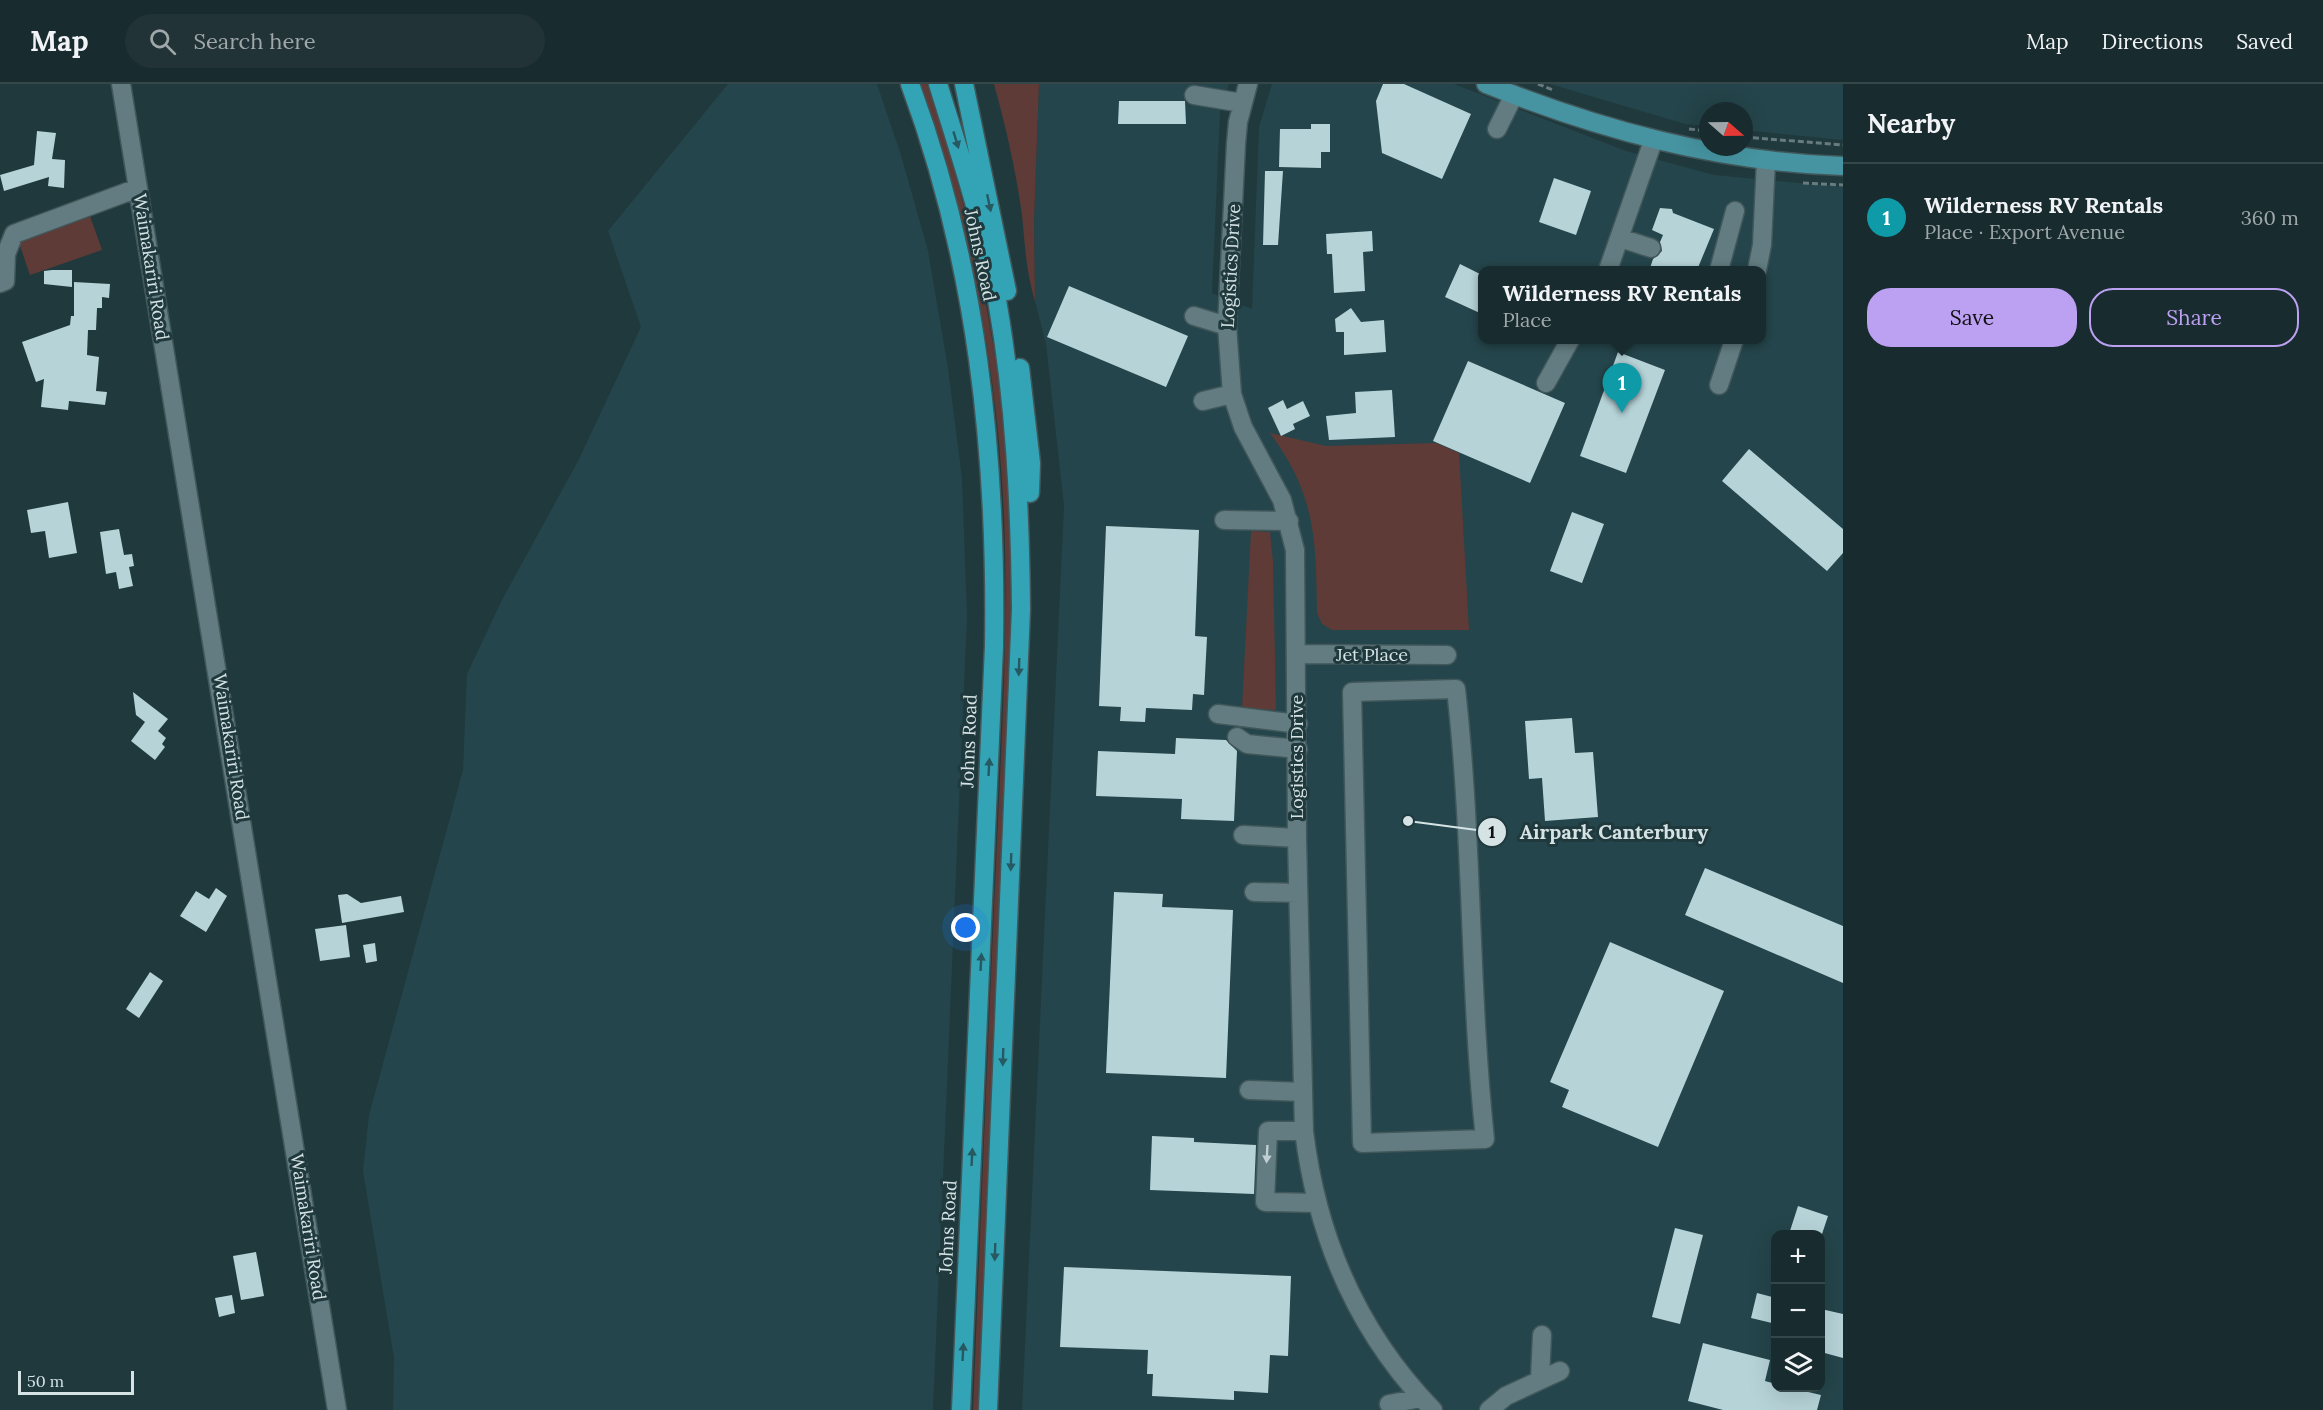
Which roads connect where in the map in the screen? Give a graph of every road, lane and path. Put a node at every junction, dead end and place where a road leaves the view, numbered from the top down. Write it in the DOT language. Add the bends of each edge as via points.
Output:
graph roads {
  1 [pos="121,84"];
  2 [pos="909,84"];
  3 [pos="938,84"];
  4 [pos="964,84"];
  5 [pos="1248,84"];
  6 [pos="1486,84"];
  7 [pos="1538,84"];
  8 [pos="1558,92"];
  9 [pos="1194,95"];
  10 [pos="1514,95"];
  11 [pos="1242,103"];
  12 [pos="1679,126"];
  13 [pos="1497,129"];
  14 [pos="1699,129"];
  15 [pos="1753,138"];
  16 [pos="1653,141"];
  17 [pos="1843,145"];
  18 [pos="1766,160"];
  19 [pos="1843,166"];
  20 [pos="1803,183"];
  21 [pos="1843,185"];
  22 [pos="138,189"];
  23 [pos="1735,211"];
  24 [pos="1620,238"];
  25 [pos="1651,248"];
  26 [pos="1610,266"];
  27 [pos="1720,266"];
  28 [pos="1758,266"];
  29 [pos="0,283"];
  30 [pos="1194,316"];
  31 [pos="1227,326"];
  32 [pos="1567,344"];
  33 [pos="1732,344"];
  34 [pos="1546,383"];
  35 [pos="1719,385"];
  36 [pos="1232,394"];
  37 [pos="1203,401"];
  38 [pos="1224,520"];
  39 [pos="1289,520"];
  40 [pos="1021,609"];
  41 [pos="1297,654"];
  42 [pos="1447,655"];
  43 [pos="1352,692"];
  44 [pos="1218,714"];
  45 [pos="1298,724"];
  46 [pos="1237,737"];
  47 [pos="1298,749"];
  48 [pos="1243,835"];
  49 [pos="1297,838"];
  50 [pos="1254,892"];
  51 [pos="1298,893"];
  52 [pos="1249,1090"];
  53 [pos="1303,1092"];
  54 [pos="1304,1131"];
  55 [pos="1317,1203"];
  56 [pos="1542,1335"];
  57 [pos="1560,1371"];
  58 [pos="1540,1378"];
  59 [pos="1389,1404"];
  60 [pos="1427,1404"];
  61 [pos="337,1410"];
  62 [pos="961,1410"];
  63 [pos="988,1410"];
  64 [pos="1489,1410"];
  1 -- 22 [label="street, Waimakariri Road"];
  62 -- 2 [label="highway, Johns Road, one-way" via="994,646 995,533 987,419 970,304 943,189"];
  3 -- 40 [label="highway, Johns Road, one-way" via="969,183 1002,333 1020,497"];
  4 -- 40 [label="highway, one-way" via="1002,266 1023,394 1030,464 1029,533"];
  5 -- 11 [label="street, Logistics Drive"];
  6 -- 10 [label="main road"];
  7 -- 8 [label="path"];
  9 -- 11 [label="street"];
  10 -- 13 [label="street"];
  10 -- 16 [label="main road" via="1587,123"];
  11 -- 31 [label="street, Logistics Drive" via="1236,144"];
  12 -- 14 [label="path"];
  15 -- 17 [label="path"];
  16 -- 18 [label="main road"];
  16 -- 24 [label="street"];
  18 -- 19 [label="main road"];
  18 -- 28 [label="street"];
  20 -- 21 [label="path"];
  22 -- 29 [label="street" via="14,234 6,254 5,281"];
  22 -- 61 [label="street, Waimakariri Road"];
  23 -- 27 [label="street"];
  24 -- 25 [label="street"];
  24 -- 26 [label="street"];
  30 -- 31 [label="street"];
  31 -- 36 [label="street, Logistics Drive"];
  32 -- 34 [label="street"];
  33 -- 35 [label="street"];
  36 -- 37 [label="street"];
  36 -- 39 [label="street, Logistics Drive" via="1243,427"];
  38 -- 39 [label="street"];
  39 -- 41 [label="street, Logistics Drive" via="1295,549"];
  40 -- 63 [label="highway, Johns Road, one-way"];
  41 -- 42 [label="street, Jet Place"];
  41 -- 45 [label="street, Logistics Drive"];
  43 -- 43 [label="street" via="1362,1143 1485,1139 1467,806 1456,689"];
  44 -- 45 [label="street"];
  45 -- 47 [label="street, Logistics Drive"];
  46 -- 47 [label="street" via="1247,744"];
  47 -- 49 [label="street, Logistics Drive"];
  48 -- 49 [label="street"];
  49 -- 51 [label="street, Logistics Drive"];
  50 -- 51 [label="street"];
  51 -- 53 [label="street, Logistics Drive"];
  52 -- 53 [label="street"];
  53 -- 54 [label="street, Logistics Drive"];
  54 -- 55 [label="street, Logistics Drive"];
  54 -- 55 [label="street, one-way" via="1268,1131 1265,1202"];
  55 -- 60 [label="street, Logistics Drive" via="1337,1266 1353,1300 1388,1356"];
  56 -- 58 [label="street"];
  57 -- 58 [label="street"];
  58 -- 64 [label="street"];
  59 -- 60 [label="street"];
}
